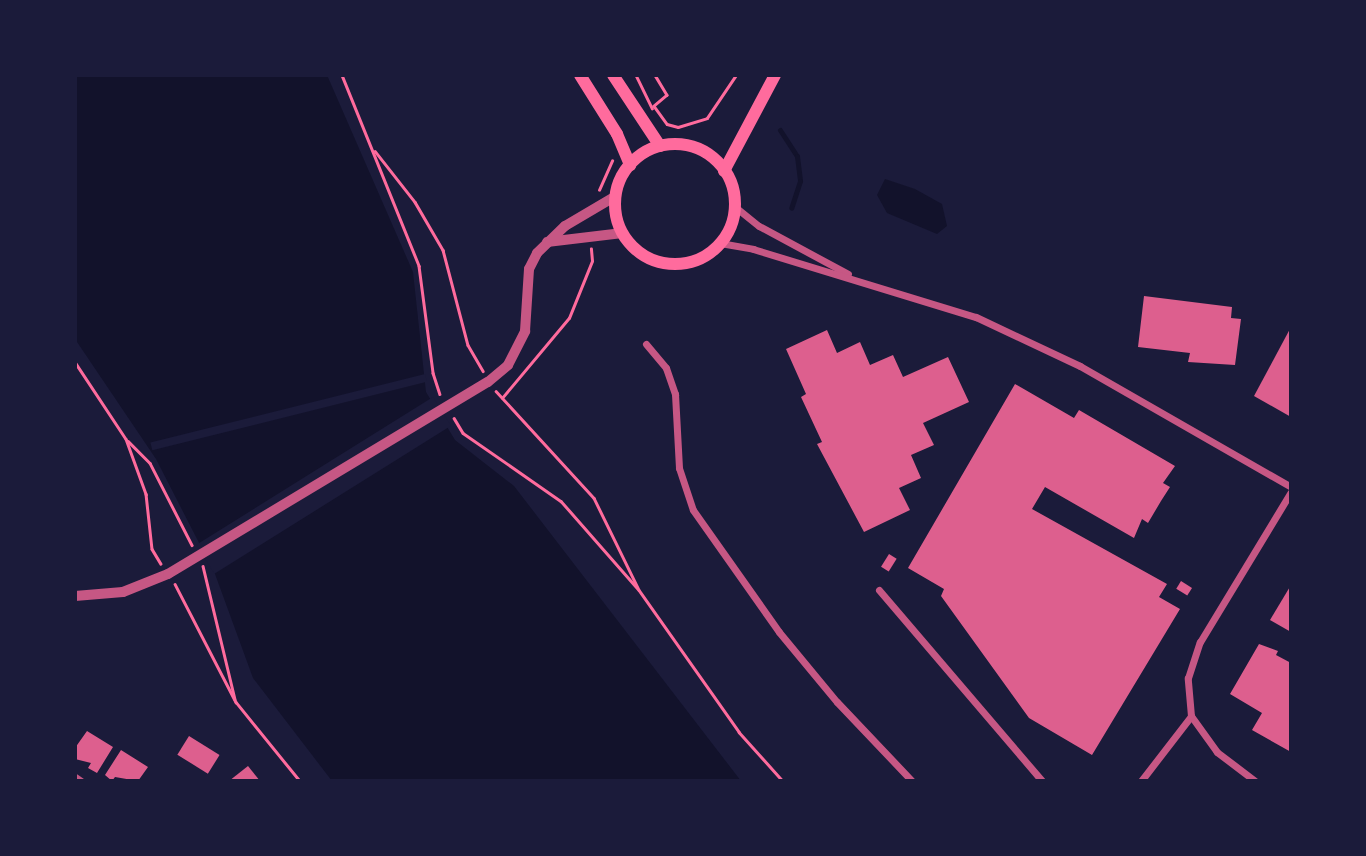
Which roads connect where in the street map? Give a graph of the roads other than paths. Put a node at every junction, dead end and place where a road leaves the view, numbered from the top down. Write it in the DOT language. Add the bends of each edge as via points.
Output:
graph roads {
  1 [pos="580,75"];
  2 [pos="613,75"];
  3 [pos="775,75"];
  4 [pos="660,146"];
  5 [pos="630,165"];
  6 [pos="724,171"];
  7 [pos="615,196"];
  8 [pos="734,206"];
  9 [pos="622,233"];
  10 [pos="547,242"];
  11 [pos="720,243"];
  12 [pos="861,281"];
  13 [pos="646,344"];
  14 [pos="1291,490"];
  15 [pos="879,590"];
  16 [pos="75,596"];
  17 [pos="1191,716"];
  18 [pos="75,777"];
  19 [pos="82,781"];
  20 [pos="912,781"];
  21 [pos="1042,781"];
  22 [pos="1141,781"];
  23 [pos="1255,781"];
  1 -- 5 [label="main road" via="617,134"];
  2 -- 4 [label="main road"];
  3 -- 6 [label="main road"];
  4 -- 5 [label="main road"];
  4 -- 6 [label="main road" via="700,150"];
  5 -- 7 [label="main road"];
  6 -- 8 [label="main road"];
  7 -- 9 [label="main road"];
  7 -- 10 [label="street"];
  8 -- 11 [label="main road"];
  8 -- 12 [label="street" via="759,226"];
  9 -- 10 [label="street"];
  9 -- 11 [label="main road" via="647,257 669,264 702,257"];
  10 -- 16 [label="street" via="529,269 528,308 518,348 488,382 168,574 123,592"];
  11 -- 12 [label="street"];
  12 -- 14 [label="street" via="976,317 1080,366"];
  13 -- 20 [label="street" via="666,368 675,394 679,468 693,510 779,632"];
  14 -- 17 [label="street" via="1200,642 1188,678"];
  15 -- 21 [label="street"];
  17 -- 22 [label="street"];
  17 -- 23 [label="street" via="1217,752"];
  18 -- 19 [label="street"];
}
